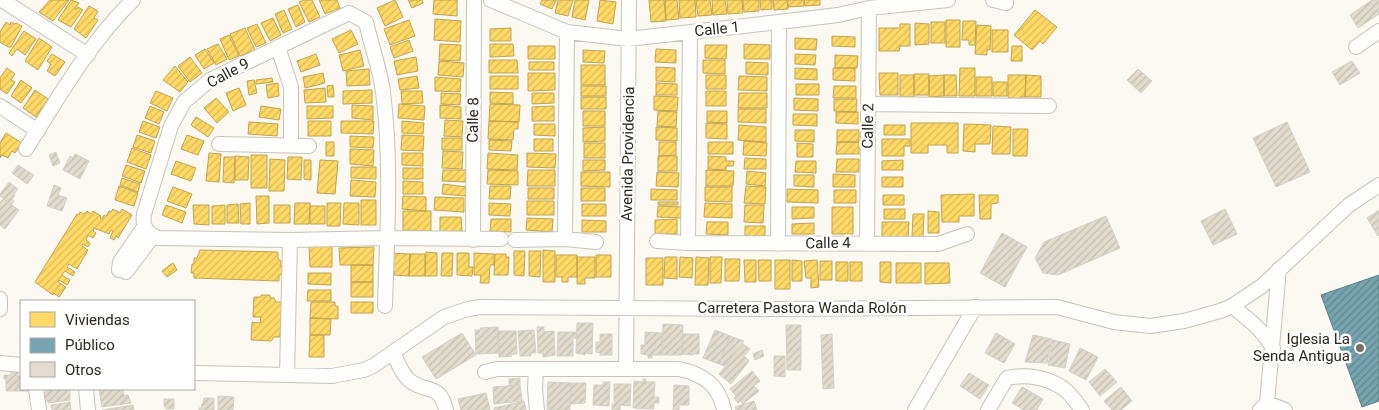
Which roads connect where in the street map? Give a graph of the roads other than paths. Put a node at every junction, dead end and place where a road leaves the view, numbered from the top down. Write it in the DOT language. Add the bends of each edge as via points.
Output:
graph roads {
  1 [pos="2,0"];
  2 [pos="133,0"];
  3 [pos="474,0"];
  4 [pos="491,0"];
  5 [pos="629,0"];
  6 [pos="948,0"];
  7 [pos="870,8"];
  8 [pos="779,22"];
  9 [pos="1379,31"];
  10 [pos="567,32"];
  11 [pos="690,32"];
  12 [pos="628,39"];
  13 [pos="278,47"];
  14 [pos="1356,47"];
  15 [pos="88,55"];
  16 [pos="868,104"];
  17 [pos="0,106"];
  18 [pos="1049,106"];
  19 [pos="38,131"];
  20 [pos="219,144"];
  21 [pos="291,145"];
  22 [pos="309,146"];
  23 [pos="26,149"];
  24 [pos="1379,185"];
  25 [pos="149,231"];
  26 [pos="967,234"];
  27 [pos="387,238"];
  28 [pos="565,239"];
  29 [pos="290,240"];
  30 [pos="473,240"];
  31 [pos="657,241"];
  32 [pos="596,242"];
  33 [pos="688,243"];
  34 [pos="867,243"];
  35 [pos="778,244"];
  36 [pos="1280,269"];
  37 [pos="122,271"];
  38 [pos="0,299"];
  39 [pos="385,306"];
  40 [pos="975,307"];
  41 [pos="1226,308"];
  42 [pos="0,309"];
  43 [pos="627,309"];
  44 [pos="1273,348"];
  45 [pos="393,352"];
  46 [pos="0,363"];
  47 [pos="20,365"];
  48 [pos="536,369"];
  49 [pos="626,369"];
  50 [pos="485,372"];
  51 [pos="195,373"];
  52 [pos="287,375"];
  53 [pos="36,390"];
  54 [pos="86,390"];
  55 [pos="1264,407"];
  56 [pos="38,410"];
  57 [pos="88,410"];
  58 [pos="446,410"];
  59 [pos="537,410"];
  60 [pos="724,410"];
  61 [pos="915,410"];
  62 [pos="988,410"];
  63 [pos="1082,410"];
  64 [pos="1285,410"];
  1 -- 15 [label="street"];
  2 -- 15 [label="street" via="113,20"];
  3 -- 30 [label="street, Calle 8"];
  4 -- 10 [label="street, Calle 1"];
  5 -- 12 [label="street, Avenida Providencia"];
  6 -- 7 [label="street, Calle 1"];
  7 -- 8 [label="street, Calle 1"];
  7 -- 16 [label="street, Calle 2"];
  8 -- 11 [label="street, Calle 1"];
  8 -- 35 [label="street"];
  9 -- 14 [label="street"];
  10 -- 12 [label="street, Calle 1"];
  10 -- 28 [label="street"];
  11 -- 12 [label="street, Calle 1"];
  11 -- 33 [label="street"];
  12 -- 43 [label="street, Avenida Providencia"];
  13 -- 21 [label="street" via="292,87"];
  13 -- 25 [label="street, Calle 9" via="210,80 184,102 171,126 144,214 143,220"];
  13 -- 27 [label="street, Calle 9" via="349,13 366,22 383,91"];
  15 -- 19 [label="street"];
  16 -- 18 [label="street"];
  16 -- 34 [label="street, Calle 2"];
  17 -- 19 [label="street"];
  19 -- 23 [label="street"];
  20 -- 21 [label="street"];
  21 -- 22 [label="street"];
  24 -- 36 [label="street, Carretera Pastora Wanda Rolón" via="1349,205"];
  25 -- 29 [label="street" via="158,238"];
  25 -- 37 [label="street" via="120,262"];
  26 -- 34 [label="street, Calle 4" via="938,244"];
  27 -- 29 [label="street"];
  27 -- 30 [label="street"];
  27 -- 39 [label="street, Calle 9"];
  28 -- 30 [label="street"];
  28 -- 32 [label="street"];
  29 -- 52 [label="street"];
  31 -- 33 [label="street, Calle 4"];
  33 -- 35 [label="street, Calle 4"];
  34 -- 35 [label="street, Calle 4"];
  36 -- 41 [label="street, Carretera Pastora Wanda Rolón" via="1262,286"];
  36 -- 44 [label="street"];
  38 -- 42 [label="street"];
  40 -- 41 [label="street, Carretera Pastora Wanda Rolón" via="1057,307 1114,322 1150,326 1184,321"];
  40 -- 43 [label="street, Carretera Pastora Wanda Rolón"];
  40 -- 61 [label="street"];
  41 -- 44 [label="street" via="1256,324"];
  43 -- 45 [label="street, Carretera Pastora Wanda Rolón" via="493,306 468,309 444,317"];
  43 -- 49 [label="street, Avenida Providencia"];
  44 -- 55 [label="street"];
  45 -- 52 [label="street, Carretera Pastora Wanda Rolón" via="373,366 353,373"];
  45 -- 58 [label="street" via="406,377 438,393"];
  46 -- 47 [label="street"];
  48 -- 49 [label="street"];
  48 -- 50 [label="street"];
  48 -- 59 [label="street"];
  49 -- 60 [label="street" via="694,372 717,391"];
  51 -- 52 [label="street, Carretera Pastora Wanda Rolón"];
  53 -- 56 [label="street"];
  54 -- 57 [label="street"];
  55 -- 64 [label="street"];
  62 -- 63 [label="street" via="1007,378 1020,375 1041,378 1065,389"];
}
